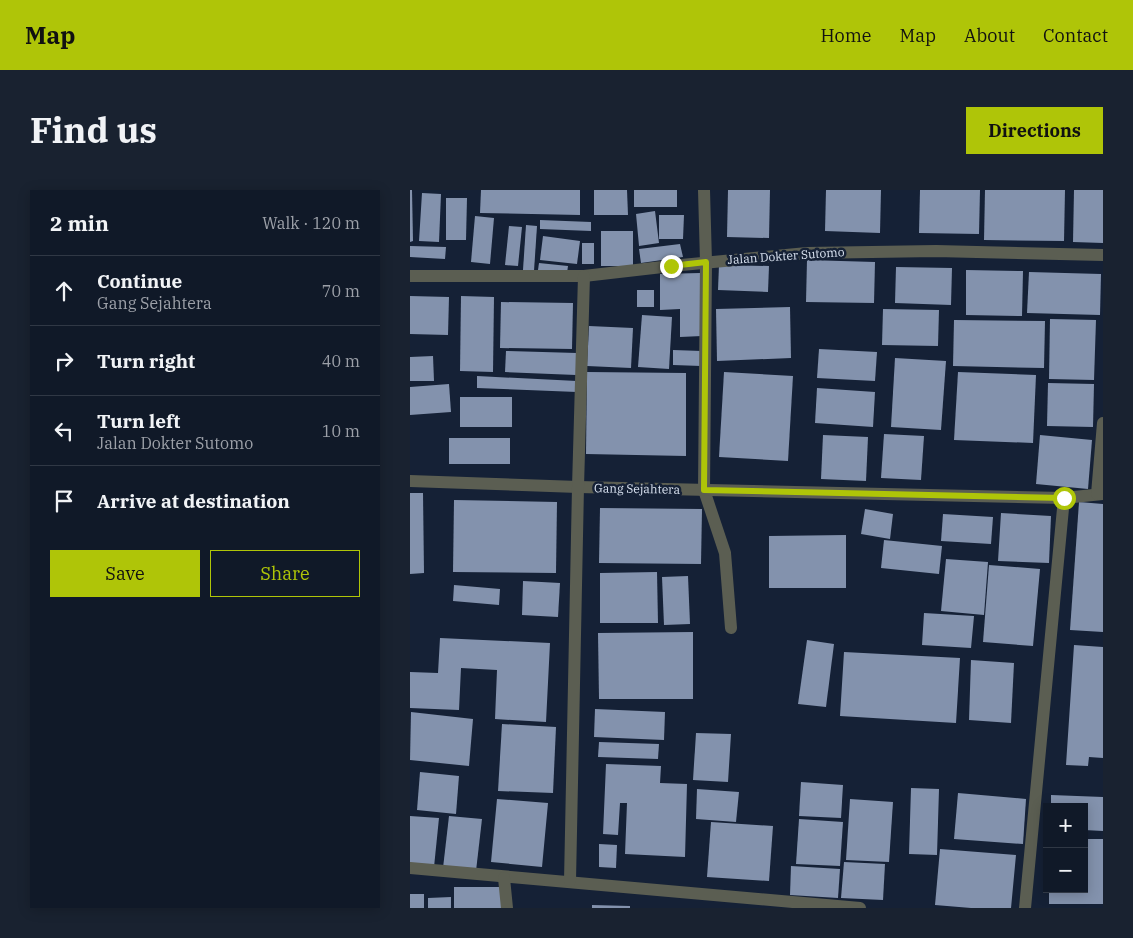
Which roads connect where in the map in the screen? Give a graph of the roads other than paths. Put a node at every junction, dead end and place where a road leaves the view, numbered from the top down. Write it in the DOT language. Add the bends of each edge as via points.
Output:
graph roads {
  1 [pos="704,190"];
  2 [pos="1103,255"];
  3 [pos="706,262"];
  4 [pos="410,276"];
  5 [pos="584,276"];
  6 [pos="1103,423"];
  7 [pos="410,481"];
  8 [pos="578,487"];
  9 [pos="704,490"];
  10 [pos="1100,494"];
  11 [pos="1064,498"];
  12 [pos="731,628"];
  13 [pos="410,868"];
  14 [pos="504,878"];
  15 [pos="570,881"];
  16 [pos="507,908"];
  17 [pos="860,908"];
  18 [pos="1025,908"];
  1 -- 3 [label="street"];
  2 -- 3 [label="street, Jalan Dokter Sutomo" via="964,251 807,253"];
  3 -- 5 [label="street, Jalan Dokter Sutomo"];
  3 -- 9 [label="street"];
  4 -- 5 [label="street, Jalan Dokter Sutomo"];
  5 -- 8 [label="street"];
  6 -- 10 [label="street"];
  7 -- 8 [label="street, Gang Sejahtera"];
  8 -- 9 [label="street, Gang Sejahtera"];
  8 -- 15 [label="street"];
  9 -- 11 [label="street, Gang Sejahtera"];
  9 -- 12 [label="street" via="725,553"];
  10 -- 11 [label="street, Gang Sejahtera"];
  11 -- 18 [label="street"];
  13 -- 14 [label="street"];
  14 -- 15 [label="street"];
  14 -- 16 [label="street"];
  15 -- 17 [label="street"];
}
